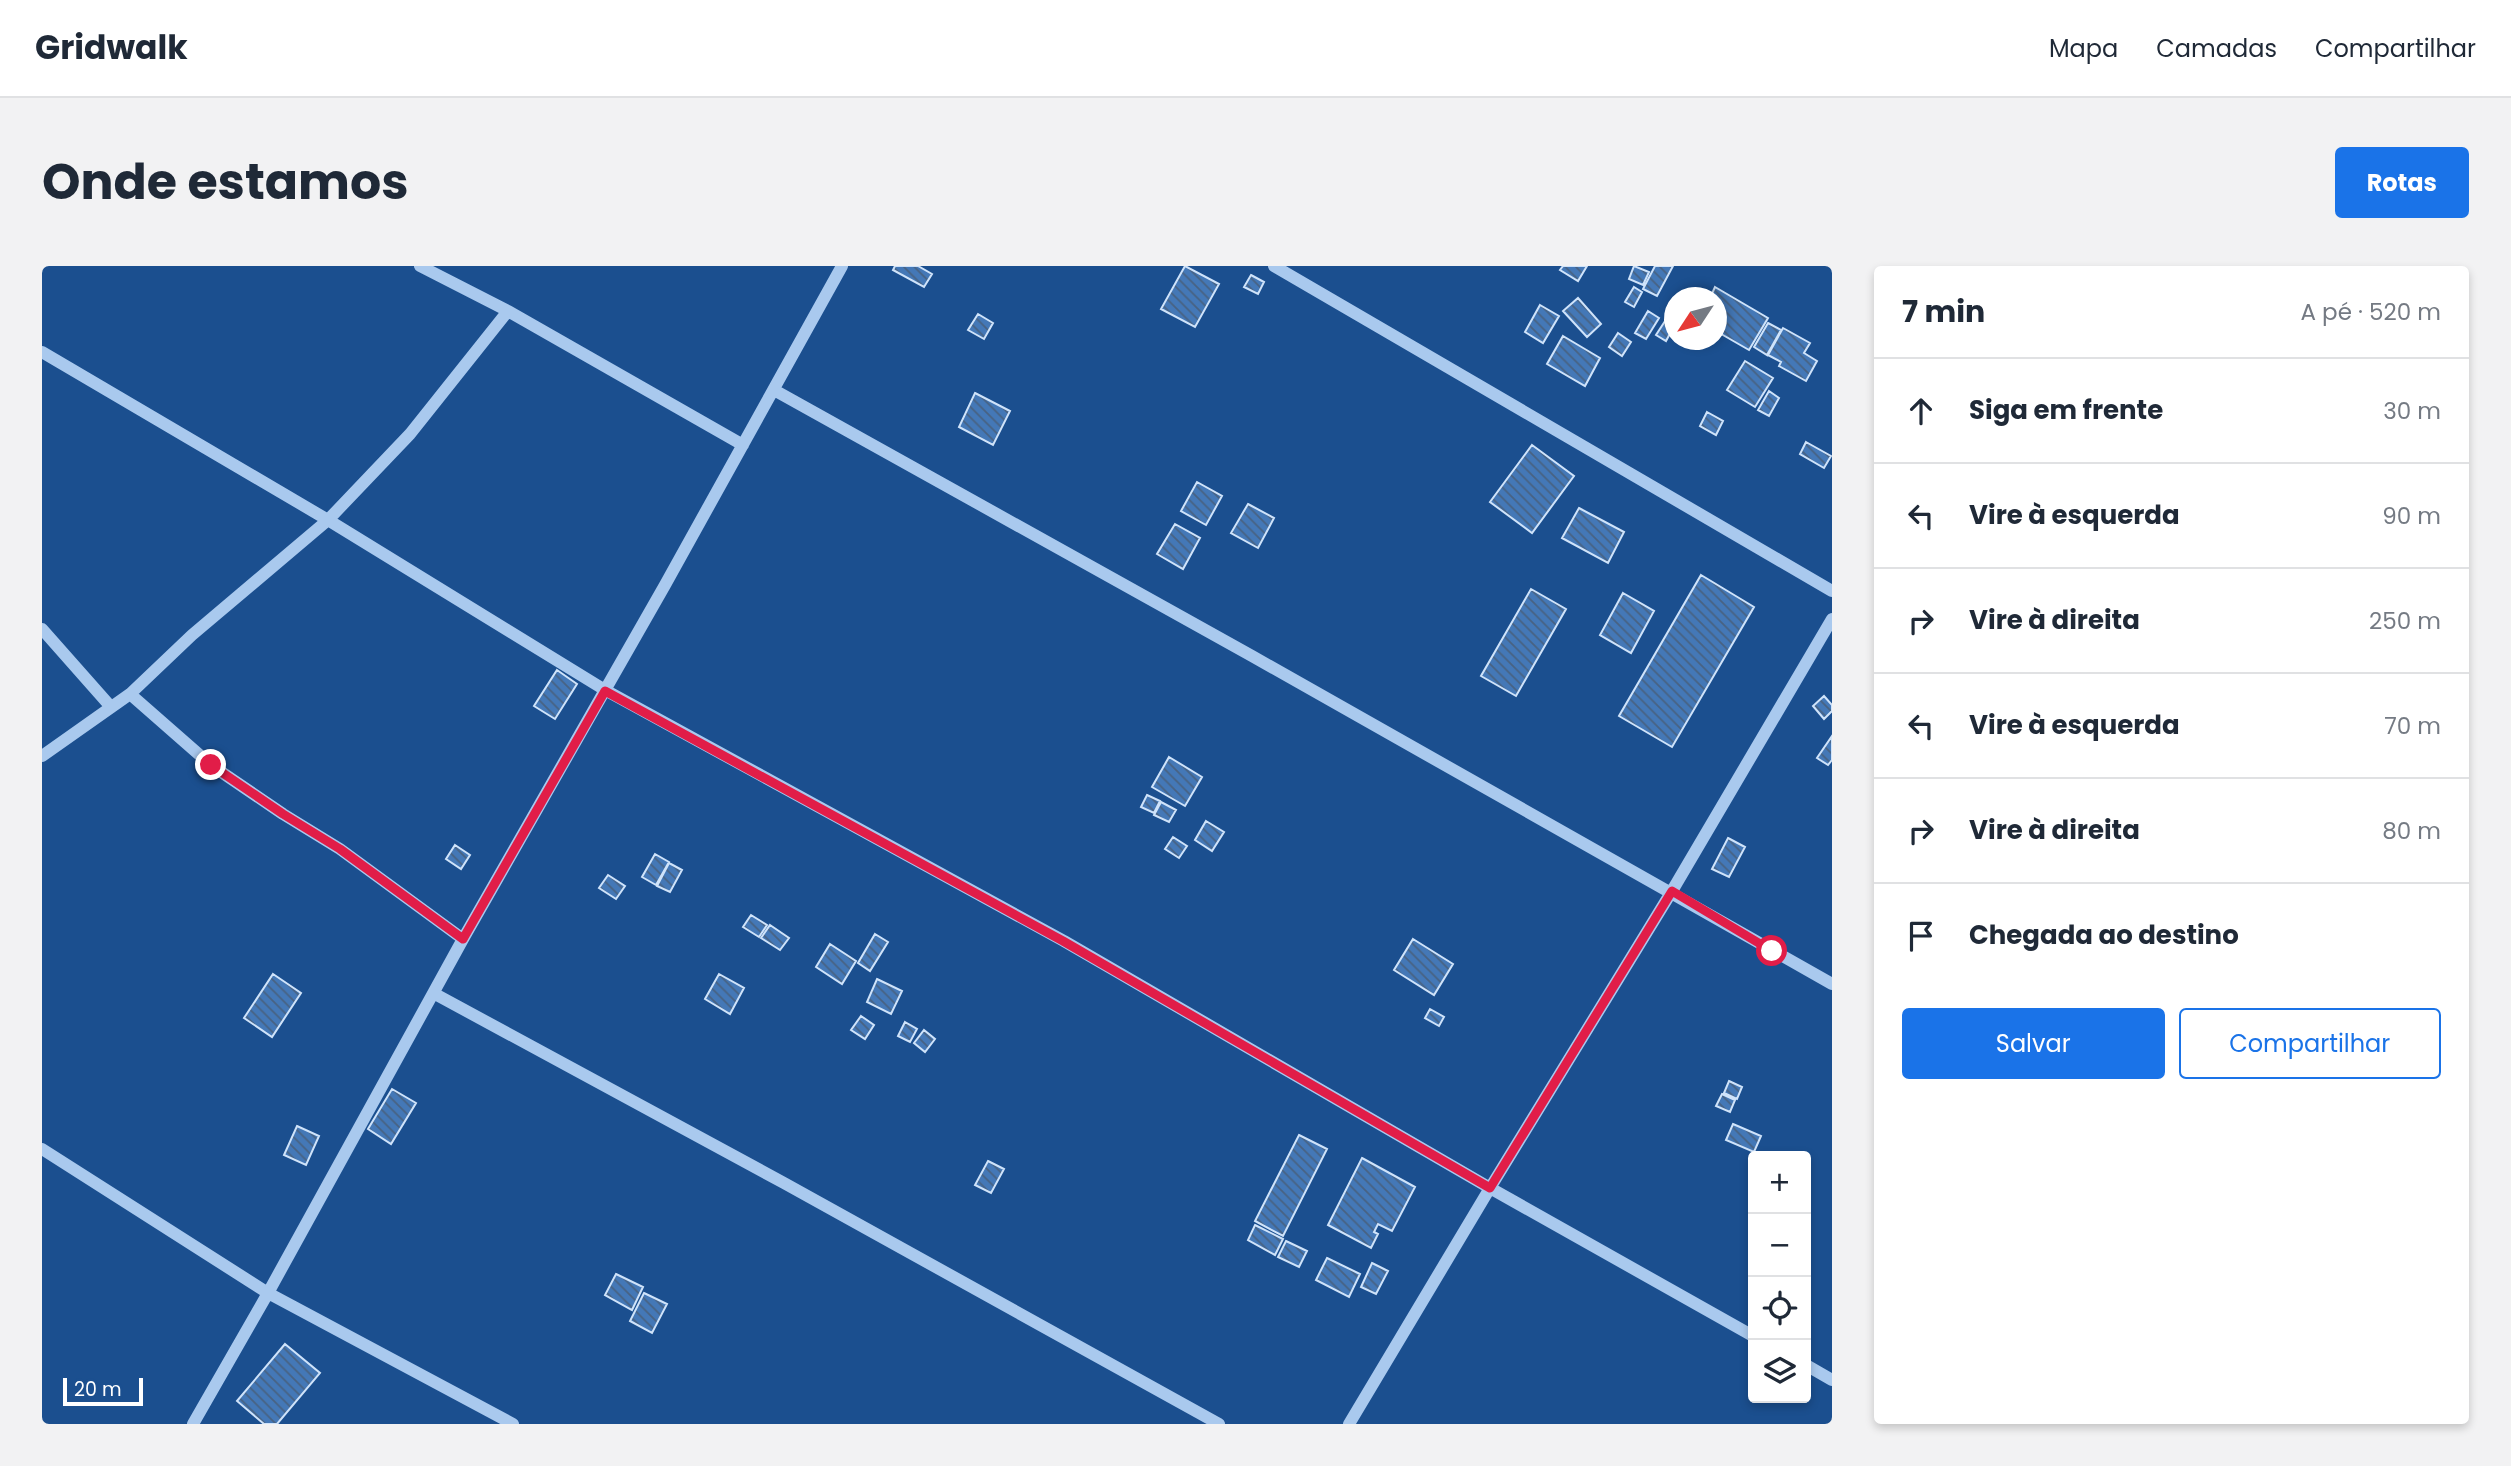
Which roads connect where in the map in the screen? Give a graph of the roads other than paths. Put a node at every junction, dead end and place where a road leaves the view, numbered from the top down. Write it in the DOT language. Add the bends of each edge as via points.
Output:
graph roads {
  1 [pos="420,266"];
  2 [pos="842,266"];
  3 [pos="1274,266"];
  4 [pos="508,311"];
  5 [pos="42,352"];
  6 [pos="775,390"];
  7 [pos="743,445"];
  8 [pos="328,520"];
  9 [pos="1832,592"];
  10 [pos="1832,619"];
  11 [pos="42,629"];
  12 [pos="605,691"];
  13 [pos="130,694"];
  14 [pos="111,707"];
  15 [pos="42,756"];
  16 [pos="1672,891"];
  17 [pos="463,939"];
  18 [pos="1832,984"];
  19 [pos="435,994"];
  20 [pos="42,1149"];
  21 [pos="1490,1188"];
  22 [pos="268,1293"];
  23 [pos="1748,1333"];
  24 [pos="1811,1368"];
  25 [pos="1832,1380"];
  26 [pos="193,1424"];
  27 [pos="513,1424"];
  28 [pos="1220,1424"];
  29 [pos="1349,1424"];
  1 -- 4 [label="street"];
  2 -- 6 [label="street"];
  3 -- 9 [label="street"];
  4 -- 7 [label="street"];
  4 -- 8 [label="street" via="410,433"];
  5 -- 8 [label="street"];
  6 -- 7 [label="street"];
  6 -- 16 [label="street"];
  7 -- 12 [label="street"];
  8 -- 12 [label="street"];
  8 -- 13 [label="street"];
  10 -- 16 [label="street"];
  11 -- 14 [label="street"];
  12 -- 17 [label="street"];
  12 -- 21 [label="street" via="1063,941"];
  13 -- 14 [label="street"];
  13 -- 17 [label="street" via="211,765 340,849"];
  14 -- 15 [label="street"];
  16 -- 18 [label="street"];
  16 -- 21 [label="street"];
  17 -- 19 [label="street"];
  19 -- 22 [label="street"];
  19 -- 28 [label="street"];
  20 -- 22 [label="street"];
  21 -- 23 [label="street"];
  21 -- 29 [label="street"];
  22 -- 26 [label="street"];
  22 -- 27 [label="street"];
  24 -- 25 [label="street"];
}
